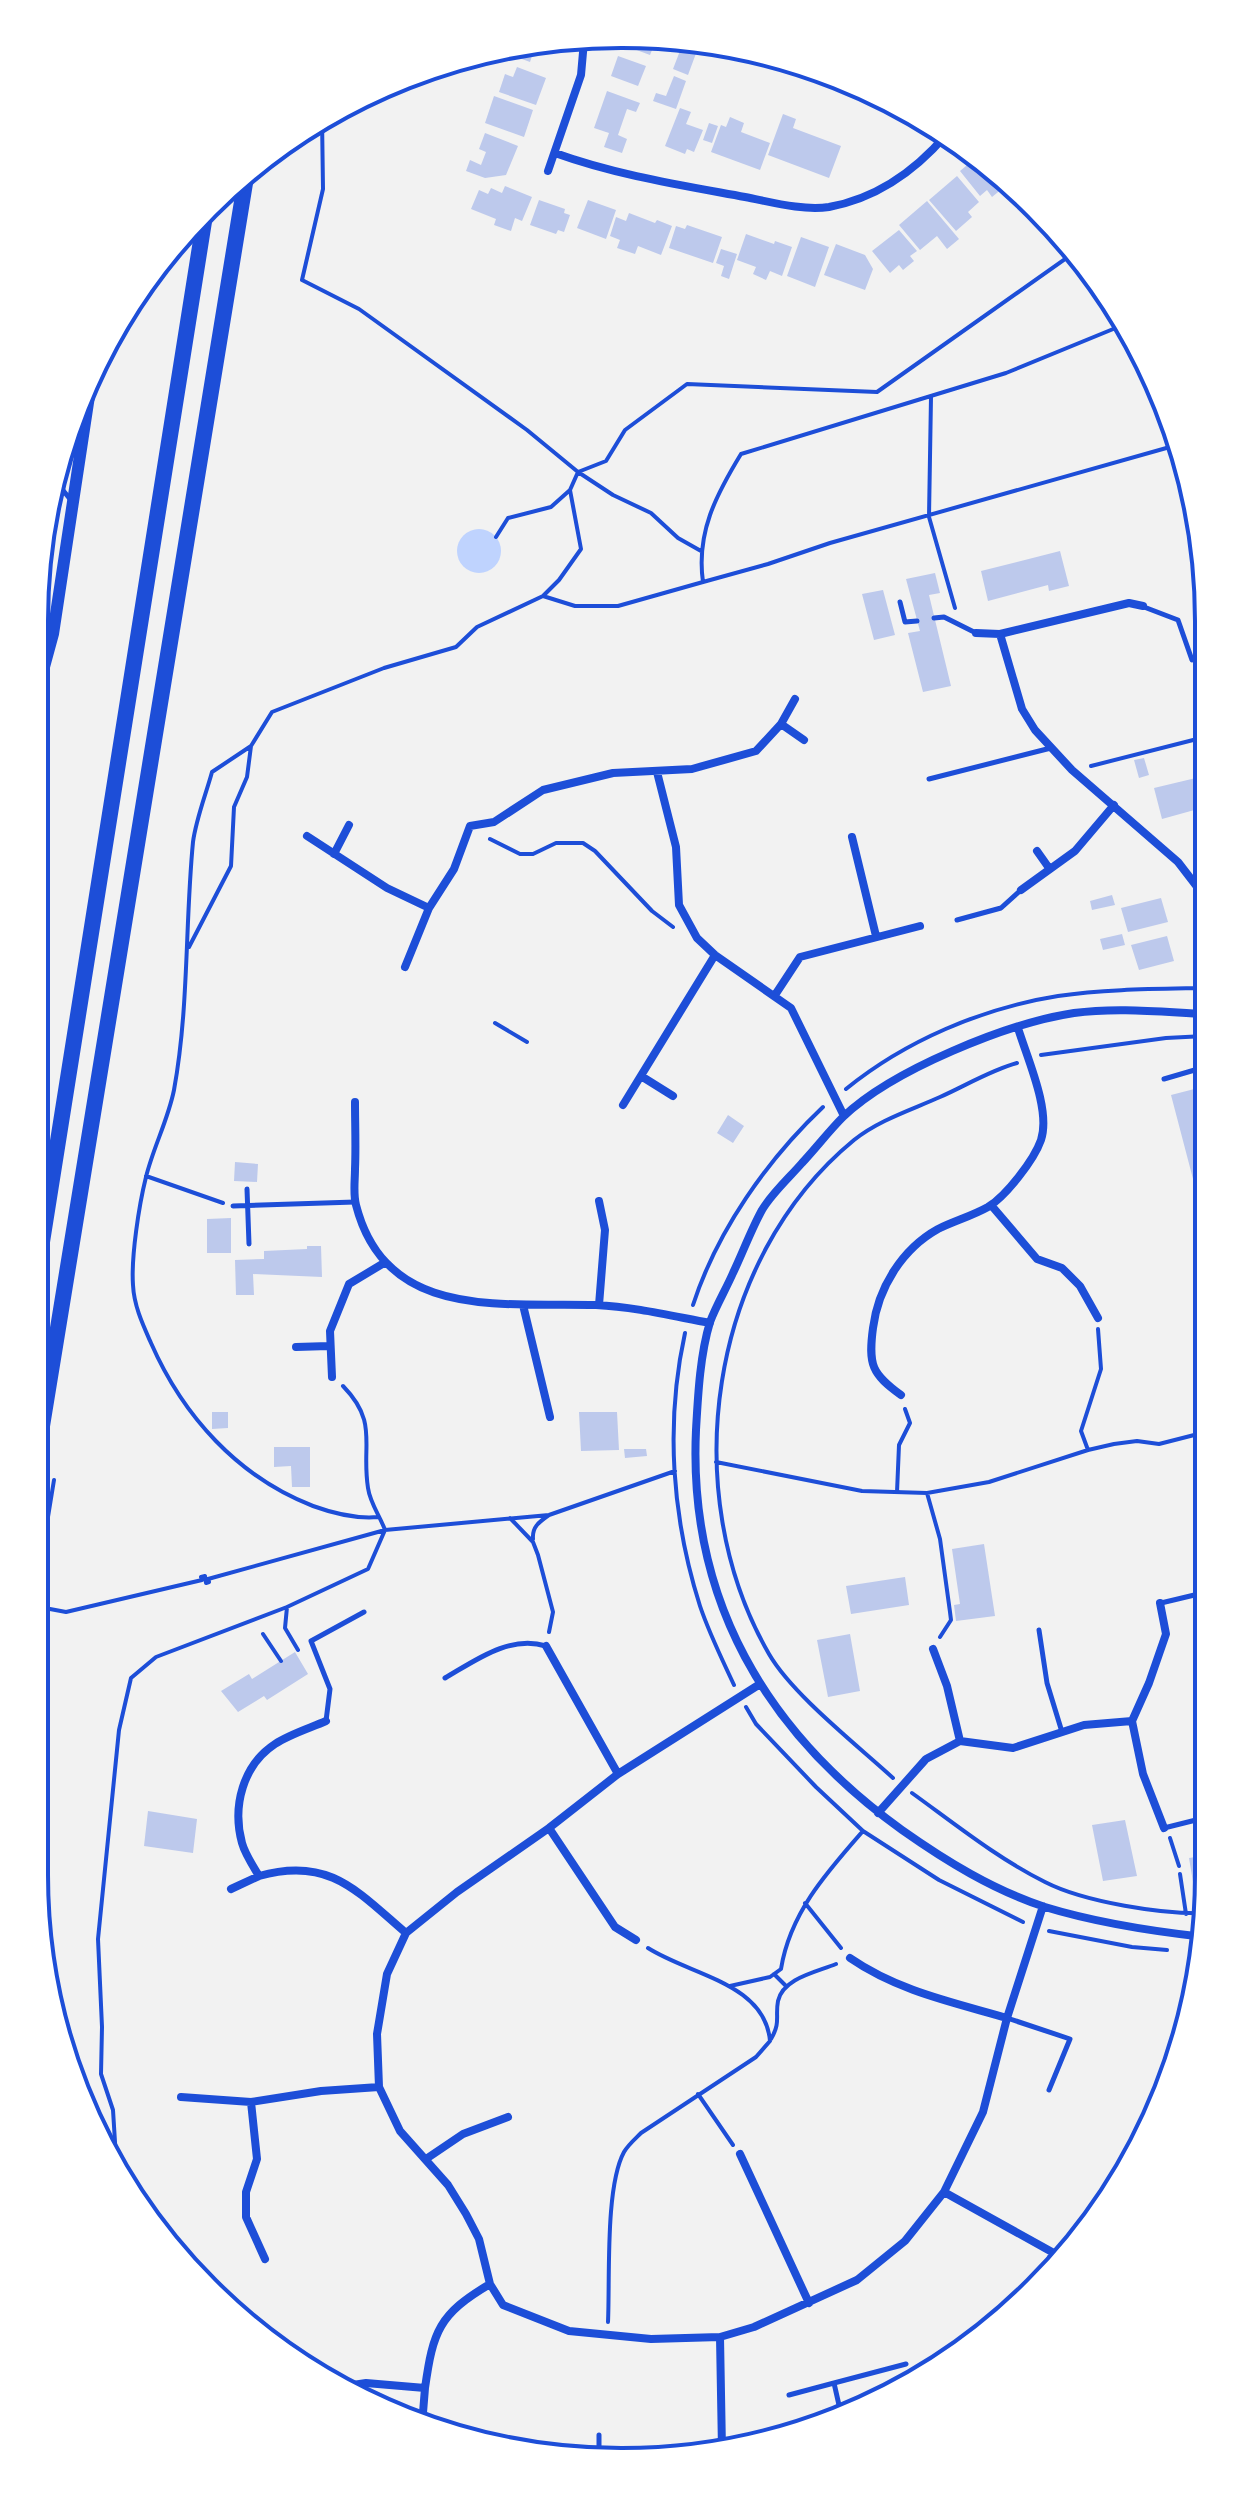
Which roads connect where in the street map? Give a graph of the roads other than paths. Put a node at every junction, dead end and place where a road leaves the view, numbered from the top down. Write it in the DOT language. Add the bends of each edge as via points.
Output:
graph roads {
  1 [pos="583,49"];
  2 [pos="938,144"];
  3 [pos="555,153"];
  4 [pos="548,171"];
  5 [pos="244,189"];
  6 [pos="203,230"];
  7 [pos="86,418"];
  8 [pos="64,491"];
  9 [pos="73,503"];
  10 [pos="900,602"];
  11 [pos="1143,606"];
  12 [pos="934,618"];
  13 [pos="917,621"];
  14 [pos="976,633"];
  15 [pos="1000,634"];
  16 [pos="48,652"];
  17 [pos="1192,660"];
  18 [pos="795,699"];
  19 [pos="781,724"];
  20 [pos="804,740"];
  21 [pos="1051,748"];
  22 [pos="657,772"];
  23 [pos="929,779"];
  24 [pos="1114,805"];
  25 [pos="349,825"];
  26 [pos="307,836"];
  27 [pos="852,837"];
  28 [pos="1037,851"];
  29 [pos="334,854"];
  30 [pos="1049,868"];
  31 [pos="1195,880"];
  32 [pos="1021,890"];
  33 [pos="429,908"];
  34 [pos="957,920"];
  35 [pos="920,926"];
  36 [pos="876,936"];
  37 [pos="715,955"];
  38 [pos="405,967"];
  39 [pos="775,995"];
  40 [pos="1195,1014"];
  41 [pos="1018,1028"];
  42 [pos="1195,1070"];
  43 [pos="641,1076"];
  44 [pos="1164,1079"];
  45 [pos="673,1096"];
  46 [pos="355,1102"];
  47 [pos="623,1105"];
  48 [pos="844,1116"];
  49 [pos="247,1189"];
  50 [pos="599,1201"];
  51 [pos="355,1202"];
  52 [pos="48,1204"];
  53 [pos="991,1205"];
  54 [pos="233,1206"];
  55 [pos="248,1206"];
  56 [pos="249,1244"];
  57 [pos="384,1263"];
  58 [pos="523,1305"];
  59 [pos="599,1305"];
  60 [pos="1098,1318"];
  61 [pos="710,1323"];
  62 [pos="329,1346"];
  63 [pos="296,1347"];
  64 [pos="332,1377"];
  65 [pos="48,1389"];
  66 [pos="901,1395"];
  67 [pos="550,1417"];
  68 [pos="1195,1595"];
  69 [pos="1160,1603"];
  70 [pos="364,1612"];
  71 [pos="1039,1630"];
  72 [pos="546,1646"];
  73 [pos="933,1649"];
  74 [pos="445,1678"];
  75 [pos="760,1684"];
  76 [pos="326,1721"];
  77 [pos="1132,1721"];
  78 [pos="1062,1732"];
  79 [pos="960,1741"];
  80 [pos="618,1774"];
  81 [pos="878,1813"];
  82 [pos="1195,1820"];
  83 [pos="549,1828"];
  84 [pos="1164,1828"];
  85 [pos="259,1876"];
  86 [pos="231,1889"];
  87 [pos="1043,1906"];
  88 [pos="406,1933"];
  89 [pos="1191,1936"];
  90 [pos="636,1940"];
  91 [pos="850,1958"];
  92 [pos="1007,2018"];
  93 [pos="379,2087"];
  94 [pos="1049,2090"];
  95 [pos="181,2097"];
  96 [pos="251,2102"];
  97 [pos="508,2117"];
  98 [pos="740,2154"];
  99 [pos="426,2159"];
  100 [pos="944,2192"];
  101 [pos="1052,2252"];
  102 [pos="265,2259"];
  103 [pos="490,2284"];
  104 [pos="809,2303"];
  105 [pos="720,2337"];
  106 [pos="906,2364"];
  107 [pos="834,2383"];
  108 [pos="359,2384"];
  109 [pos="425,2388"];
  110 [pos="789,2395"];
  111 [pos="839,2405"];
  112 [pos="423,2412"];
  113 [pos="599,2435"];
  114 [pos="722,2439"];
  115 [pos="599,2447"];
  1 -- 3 [label="street" via="581,75"];
  2 -- 3 [label="street" via="895,182 862,199 826,208 622,175"];
  3 -- 4 [label="street"];
  5 -- 65 [label="highway"];
  6 -- 52 [label="highway"];
  7 -- 9 [label="street"];
  8 -- 9 [label="lane"];
  9 -- 16 [label="street"];
  10 -- 13 [label="lane" via="905,622"];
  11 -- 15 [label="street" via="1129,603"];
  11 -- 17 [label="lane" via="1178,620"];
  12 -- 14 [label="lane" via="944,617"];
  14 -- 15 [label="street"];
  15 -- 21 [label="street" via="1022,709"];
  18 -- 19 [label="street"];
  19 -- 20 [label="street"];
  19 -- 22 [label="street" via="756,751 692,769"];
  21 -- 23 [label="lane"];
  21 -- 24 [label="street"];
  22 -- 33 [label="street" via="613,773 543,790 494,822 470,826 454,869"];
  22 -- 37 [label="street" via="676,847 679,905 697,938"];
  24 -- 30 [label="street" via="1075,851"];
  24 -- 31 [label="street"];
  25 -- 29 [label="street"];
  26 -- 29 [label="street"];
  27 -- 36 [label="street"];
  28 -- 30 [label="street"];
  29 -- 33 [label="street"];
  30 -- 32 [label="street"];
  32 -- 34 [label="lane" via="1001,908"];
  33 -- 38 [label="street"];
  35 -- 36 [label="street"];
  36 -- 39 [label="street" via="800,957"];
  37 -- 39 [label="street"];
  37 -- 43 [label="street"];
  39 -- 48 [label="street" via="791,1008"];
  40 -- 41 [label="street" via="1074,1013"];
  41 -- 48 [label="street" via="914,1070"];
  41 -- 53 [label="street" via="1044,1117 1042,1139 1028,1166"];
  42 -- 44 [label="lane"];
  43 -- 45 [label="street"];
  43 -- 47 [label="street"];
  46 -- 51 [label="street"];
  48 -- 61 [label="street" via="764,1207"];
  49 -- 55 [label="lane"];
  50 -- 59 [label="street" via="605,1230"];
  51 -- 55 [label="lane"];
  51 -- 57 [label="street"];
  53 -- 60 [label="street" via="1037,1259 1062,1268 1080,1286"];
  53 -- 66 [label="street" via="936,1230 909,1252 885,1284 870,1351 878,1378"];
  54 -- 55 [label="lane"];
  55 -- 56 [label="lane"];
  57 -- 58 [label="street" via="448,1297"];
  57 -- 62 [label="street" via="349,1284"];
  58 -- 59 [label="street"];
  58 -- 67 [label="street"];
  59 -- 61 [label="street"];
  61 -- 75 [label="street" via="695,1450 700,1523 721,1606"];
  62 -- 63 [label="street"];
  62 -- 64 [label="street"];
  68 -- 69 [label="lane"];
  69 -- 77 [label="street" via="1166,1634"];
  70 -- 76 [label="lane" via="311,1641 330,1689"];
  71 -- 78 [label="lane"];
  72 -- 74 [label="lane" via="530,1641 493,1651"];
  72 -- 80 [label="street"];
  73 -- 79 [label="street"];
  75 -- 80 [label="street"];
  75 -- 81 [label="street" via="789,1725"];
  76 -- 85 [label="street" via="276,1743 255,1761 242,1788 242,1845"];
  77 -- 78 [label="street"];
  77 -- 84 [label="street" via="1143,1774"];
  78 -- 79 [label="street" via="1013,1748"];
  79 -- 81 [label="street" via="926,1759"];
  80 -- 83 [label="street"];
  81 -- 87 [label="street" via="990,1885"];
  82 -- 84 [label="lane"];
  83 -- 88 [label="street"];
  83 -- 90 [label="street" via="615,1927"];
  85 -- 86 [label="street"];
  85 -- 88 [label="street" via="318,1871 347,1883"];
  87 -- 89 [label="street" via="1127,1928"];
  87 -- 92 [label="street"];
  88 -- 93 [label="street" via="387,1974 377,2034"];
  91 -- 92 [label="street" via="876,1976"];
  92 -- 94 [label="lane" via="1070,2039"];
  92 -- 100 [label="street" via="983,2112"];
  93 -- 96 [label="street"];
  93 -- 99 [label="street" via="400,2131"];
  95 -- 96 [label="street"];
  96 -- 102 [label="street" via="257,2159 246,2192 246,2217"];
  97 -- 99 [label="street" via="463,2134"];
  98 -- 104 [label="street"];
  99 -- 103 [label="street" via="479,2239"];
  100 -- 101 [label="street"];
  100 -- 104 [label="street" via="905,2241 857,2280"];
  103 -- 105 [label="street" via="503,2305 569,2331 651,2339"];
  103 -- 109 [label="street" via="444,2319 430,2350"];
  104 -- 105 [label="street"];
  105 -- 114 [label="street"];
  106 -- 107 [label="lane"];
  107 -- 110 [label="lane"];
  107 -- 111 [label="lane"];
  108 -- 109 [label="street"];
  109 -- 112 [label="street"];
  113 -- 115 [label="lane"];
}
